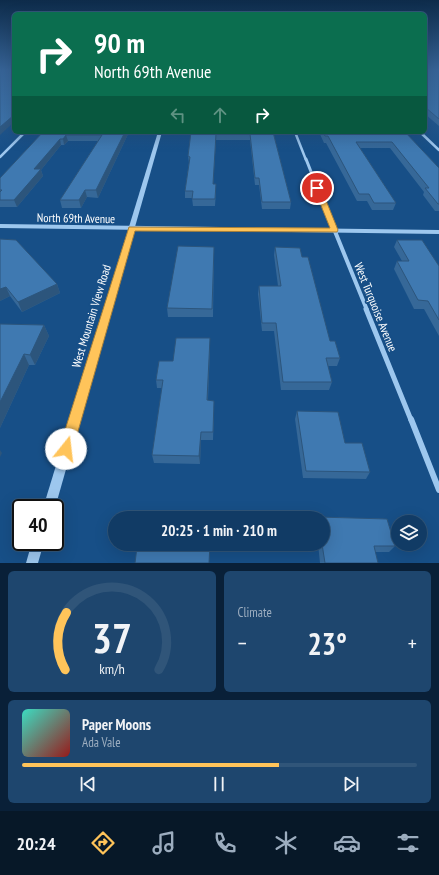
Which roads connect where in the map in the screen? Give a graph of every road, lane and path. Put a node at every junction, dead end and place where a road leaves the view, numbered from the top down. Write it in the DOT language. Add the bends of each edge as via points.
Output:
graph roads {
  1 [pos="23,134"];
  2 [pos="159,134"];
  3 [pos="296,134"];
  4 [pos="422,134"];
  5 [pos="439,150"];
  6 [pos="0,157"];
  7 [pos="0,226"];
  8 [pos="132,228"];
  9 [pos="334,230"];
  10 [pos="439,232"];
  11 [pos="439,490"];
  12 [pos="52,499"];
  13 [pos="35,551"];
  14 [pos="32,563"];
  1 -- 6 [label="street"];
  2 -- 8 [label="street, West Mountain View Road"];
  3 -- 9 [label="street, West Turquoise Avenue"];
  4 -- 5 [label="street"];
  7 -- 8 [label="street, North 69th Avenue"];
  8 -- 9 [label="street, North 69th Avenue"];
  8 -- 12 [label="street, West Mountain View Road"];
  9 -- 10 [label="street, North 69th Avenue"];
  9 -- 11 [label="street, West Turquoise Avenue"];
  13 -- 14 [label="street"];
}
